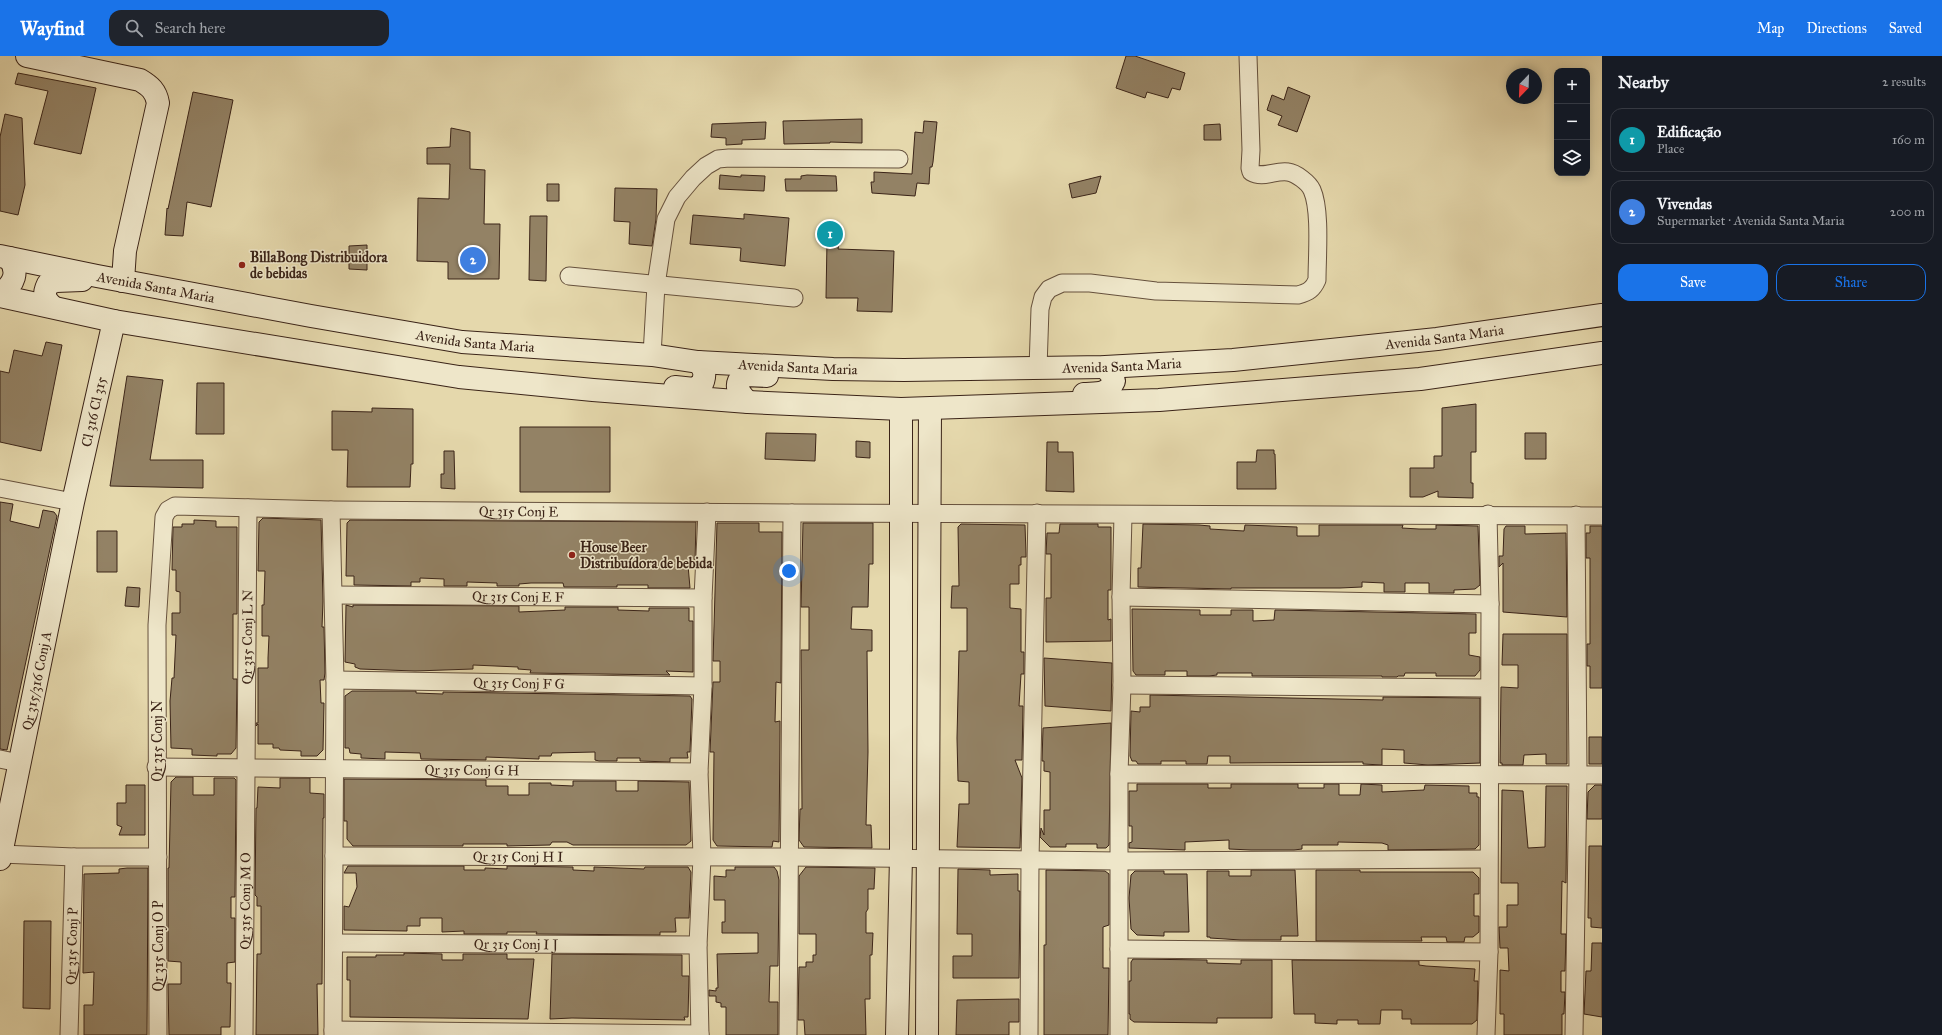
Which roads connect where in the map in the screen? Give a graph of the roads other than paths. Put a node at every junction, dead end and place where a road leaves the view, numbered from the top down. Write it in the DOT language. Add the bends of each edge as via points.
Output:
graph roads {
  1 [pos="27,56"];
  2 [pos="1248,56"];
  3 [pos="65,60"];
  4 [pos="899,159"];
  5 [pos="4,257"];
  6 [pos="97,276"];
  7 [pos="569,276"];
  8 [pos="123,281"];
  9 [pos="656,285"];
  10 [pos="0,292"];
  11 [pos="0,296"];
  12 [pos="794,298"];
  13 [pos="53,307"];
  14 [pos="1602,315"];
  15 [pos="114,321"];
  16 [pos="1602,353"];
  17 [pos="652,355"];
  18 [pos="1233,360"];
  19 [pos="698,362"];
  20 [pos="1105,367"];
  21 [pos="1038,368"];
  22 [pos="833,369"];
  23 [pos="593,390"];
  24 [pos="1159,400"];
  25 [pos="748,402"];
  26 [pos="1018,404"];
  27 [pos="900,409"];
  28 [pos="930,409"];
  29 [pos="0,488"];
  30 [pos="73,502"];
  31 [pos="248,508"];
  32 [pos="331,510"];
  33 [pos="707,512"];
  34 [pos="900,512"];
  35 [pos="792,513"];
  36 [pos="928,513"];
  37 [pos="1037,514"];
  38 [pos="1488,514"];
  39 [pos="1122,515"];
  40 [pos="1576,515"];
  41 [pos="1602,516"];
  42 [pos="334,595"];
  43 [pos="1120,597"];
  44 [pos="703,598"];
  45 [pos="1490,604"];
  46 [pos="335,680"];
  47 [pos="1122,685"];
  48 [pos="703,686"];
  49 [pos="1488,688"];
  50 [pos="10,761"];
  51 [pos="156,767"];
  52 [pos="246,767"];
  53 [pos="335,768"];
  54 [pos="699,772"];
  55 [pos="1119,774"];
  56 [pos="1489,774"];
  57 [pos="1578,774"];
  58 [pos="1602,775"];
  59 [pos="1,856"];
  60 [pos="334,856"];
  61 [pos="789,856"];
  62 [pos="74,857"];
  63 [pos="158,857"];
  64 [pos="702,857"];
  65 [pos="901,858"];
  66 [pos="928,859"];
  67 [pos="1488,859"];
  68 [pos="1030,861"];
  69 [pos="1119,861"];
  70 [pos="334,944"];
  71 [pos="698,945"];
  72 [pos="1119,949"];
  73 [pos="1489,952"];
  74 [pos="333,1033"];
  75 [pos="700,1034"];
  76 [pos="69,1035"];
  77 [pos="158,1035"];
  78 [pos="244,1035"];
  79 [pos="788,1035"];
  80 [pos="897,1035"];
  81 [pos="927,1035"];
  82 [pos="1030,1035"];
  83 [pos="1119,1035"];
  84 [pos="1486,1035"];
  85 [pos="1574,1035"];
  1 -- 3 [label="main road"];
  2 -- 21 [label="street" via="1251,172 1257,176 1288,172 1300,178 1312,189 1316,205 1317,280 1313,288 1298,295 1156,291 1062,282 1049,289 1043,298 1040,309"];
  3 -- 8 [label="main road" via="140,80 156,93 158,103 125,251"];
  4 -- 9 [label="street" via="718,159 693,178 670,208"];
  5 -- 6 [label="main road, Avenida Santa Maria"];
  5 -- 10 [label="main road" via="15,268 14,279 7,289"];
  6 -- 8 [label="main road, Avenida Santa Maria"];
  6 -- 13 [label="main road" via="48,284 44,292 45,298"];
  7 -- 9 [label="street"];
  8 -- 17 [label="main road, Avenida Santa Maria" via="462,342"];
  9 -- 12 [label="street"];
  9 -- 17 [label="street"];
  11 -- 13 [label="main road"];
  13 -- 15 [label="main road"];
  14 -- 18 [label="main road, Avenida Santa Maria" via="1437,339"];
  15 -- 23 [label="main road" via="459,377"];
  15 -- 30 [label="main road, Cl 316 Cl 315"];
  16 -- 24 [label="main road" via="1420,379"];
  17 -- 19 [label="main road, Avenida Santa Maria"];
  18 -- 20 [label="main road, Avenida Santa Maria"];
  18 -- 24 [label="main road" via="1213,368 1150,376 1147,382 1148,392"];
  19 -- 22 [label="main road, Avenida Santa Maria"];
  19 -- 23 [label="main road" via="703,367 704,380 694,389 634,383"];
  20 -- 21 [label="main road, Avenida Santa Maria"];
  20 -- 26 [label="main road" via="1114,381 1105,393 1040,397"];
  21 -- 22 [label="main road, Avenida Santa Maria"];
  22 -- 25 [label="main road" via="808,378 745,375 737,386"];
  23 -- 25 [label="main road"];
  24 -- 26 [label="main road"];
  25 -- 27 [label="main road"];
  26 -- 28 [label="main road"];
  27 -- 28 [label="main road"];
  27 -- 34 [label="main road"];
  28 -- 36 [label="main road"];
  29 -- 30 [label="street"];
  30 -- 50 [label="main road, Qr 315/316 Conj A"];
  31 -- 32 [label="street, Qr 315 Conj E"];
  31 -- 51 [label="street, Qr 315 Conj N" via="176,506 168,510 164,517 157,625"];
  31 -- 52 [label="street, Qr 315 Conj L N"];
  32 -- 33 [label="street, Qr 315 Conj E"];
  32 -- 42 [label="street"];
  33 -- 35 [label="street, Qr 315 Conj E"];
  33 -- 44 [label="street"];
  34 -- 35 [label="street, Qr 315 Conj E"];
  34 -- 36 [label="street, Qr 315 Conj E"];
  34 -- 65 [label="main road"];
  35 -- 61 [label="street"];
  36 -- 37 [label="street, Qr 315 Conj E"];
  36 -- 66 [label="main road"];
  37 -- 39 [label="street, Qr 315 Conj E"];
  37 -- 68 [label="street"];
  38 -- 39 [label="street, Qr 315 Conj E"];
  38 -- 40 [label="street, Qr 315 Conj E"];
  38 -- 45 [label="street"];
  39 -- 43 [label="street"];
  40 -- 41 [label="street, Qr 315 Conj E"];
  40 -- 57 [label="street"];
  42 -- 44 [label="street, Qr 315 Conj E F"];
  42 -- 46 [label="street"];
  43 -- 45 [label="street"];
  43 -- 47 [label="street"];
  44 -- 48 [label="street"];
  45 -- 49 [label="street"];
  46 -- 48 [label="street, Qr 315 Conj F G"];
  46 -- 53 [label="street"];
  47 -- 49 [label="street"];
  47 -- 55 [label="street"];
  48 -- 54 [label="street"];
  49 -- 56 [label="street"];
  50 -- 59 [label="main road, Qr 315/316 Conj A"];
  51 -- 52 [label="street, Qr 315 Conj G H"];
  51 -- 63 [label="street, Qr 315 Conj N"];
  52 -- 53 [label="street, Qr 315 Conj G H"];
  52 -- 78 [label="street, Qr 315 Conj M O"];
  53 -- 54 [label="street, Qr 315 Conj G H"];
  53 -- 60 [label="street"];
  54 -- 64 [label="street"];
  55 -- 56 [label="street"];
  55 -- 69 [label="street"];
  56 -- 57 [label="street"];
  56 -- 67 [label="street"];
  57 -- 58 [label="street"];
  57 -- 85 [label="street"];
  59 -- 62 [label="street"];
  60 -- 64 [label="street, Qr 315 Conj H I"];
  60 -- 70 [label="street"];
  61 -- 64 [label="street, Qr 315 Conj H I"];
  61 -- 65 [label="street, Qr 315 Conj H I"];
  61 -- 79 [label="street"];
  62 -- 63 [label="street"];
  62 -- 76 [label="street, Qr 315 Conj P"];
  63 -- 77 [label="street, Qr 315 Conj O P"];
  64 -- 71 [label="street"];
  65 -- 66 [label="street, Qr 315 Conj H I"];
  65 -- 80 [label="main road"];
  66 -- 68 [label="street, Qr 315 Conj H I"];
  66 -- 81 [label="main road"];
  67 -- 69 [label="street, Qr 315 Conj H I"];
  67 -- 73 [label="street"];
  68 -- 69 [label="street, Qr 315 Conj H I"];
  68 -- 82 [label="street"];
  69 -- 72 [label="street"];
  70 -- 71 [label="street, Qr 315 Conj I J"];
  70 -- 74 [label="street"];
  71 -- 75 [label="street"];
  72 -- 73 [label="street"];
  72 -- 83 [label="street"];
  73 -- 84 [label="street"];
  74 -- 75 [label="street"];
}
